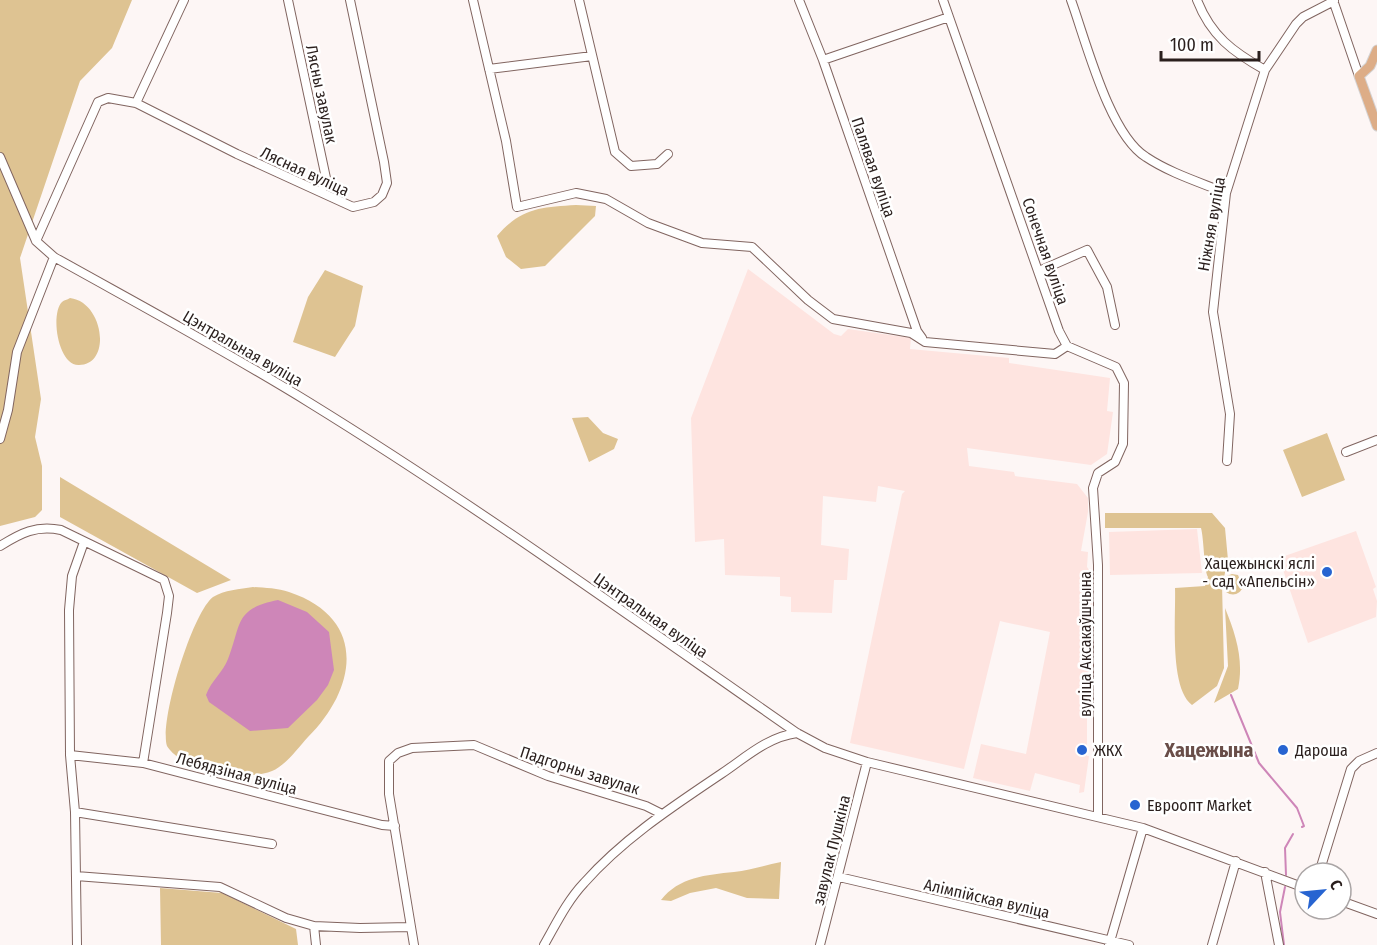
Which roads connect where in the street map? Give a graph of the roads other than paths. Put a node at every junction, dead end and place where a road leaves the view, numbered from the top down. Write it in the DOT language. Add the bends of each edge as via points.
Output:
graph roads {
  1 [pos="184,0"];
  2 [pos="288,0"];
  3 [pos="350,0"];
  4 [pos="473,0"];
  5 [pos="579,0"];
  6 [pos="799,0"];
  7 [pos="943,0"];
  8 [pos="1071,0"];
  9 [pos="1197,0"];
  10 [pos="1334,1"];
  11 [pos="949,17"];
  12 [pos="1377,50"];
  13 [pos="592,56"];
  14 [pos="823,60"];
  15 [pos="489,69"];
  16 [pos="1265,70"];
  17 [pos="1359,76"];
  18 [pos="136,103"];
  19 [pos="1377,126"];
  20 [pos="668,154"];
  21 [pos="0,157"];
  22 [pos="321,192"];
  23 [pos="1226,193"];
  24 [pos="36,241"];
  25 [pos="54,257"];
  26 [pos="1039,271"];
  27 [pos="1114,325"];
  28 [pos="925,342"];
  29 [pos="1066,346"];
  30 [pos="0,439"];
  31 [pos="1377,440"];
  32 [pos="1346,452"];
  33 [pos="1227,461"];
  34 [pos="84,542"];
  35 [pos="0,546"];
  36 [pos="797,733"];
  37 [pos="1377,753"];
  38 [pos="70,755"];
  39 [pos="142,762"];
  40 [pos="867,762"];
  41 [pos="75,812"];
  42 [pos="662,814"];
  43 [pos="1098,816"];
  44 [pos="395,826"];
  45 [pos="1143,828"];
  46 [pos="272,844"];
  47 [pos="1236,861"];
  48 [pos="1323,861"];
  49 [pos="1265,872"];
  50 [pos="76,876"];
  51 [pos="839,878"];
  52 [pos="1293,883"];
  53 [pos="1353,905"];
  54 [pos="1377,914"];
  55 [pos="314,926"];
  56 [pos="410,927"];
  57 [pos="1109,942"];
  58 [pos="77,945"];
  59 [pos="316,945"];
  60 [pos="414,945"];
  61 [pos="544,945"];
  62 [pos="820,945"];
  63 [pos="1129,945"];
  64 [pos="1212,945"];
  65 [pos="1279,945"];
  1 -- 18 [label="street"];
  2 -- 22 [label="street, Лясны завулак" via="326,178"];
  3 -- 22 [label="street, Лясная вуліца" via="387,183 374,202 353,207"];
  4 -- 15 [label="street"];
  5 -- 13 [label="street"];
  6 -- 14 [label="street, Палявая вуліца"];
  7 -- 11 [label="street, Сонечная вуліца"];
  8 -- 23 [label="street" via="1112,114 1128,140 1144,157"];
  9 -- 16 [label="street" via="1220,40"];
  10 -- 16 [label="street, Ніжняя вуліца" via="1296,24"];
  10 -- 17 [label="street"];
  11 -- 14 [label="street"];
  11 -- 26 [label="street, Сонечная вуліца"];
  12 -- 17 [label="main road" via="1370,66"];
  13 -- 15 [label="street"];
  13 -- 20 [label="street" via="615,152 631,166 657,164"];
  14 -- 28 [label="street, Палявая вуліца" via="917,331"];
  15 -- 28 [label="street" via="517,207 563,194 594,196 648,224 702,243 752,247 833,319 911,333"];
  16 -- 23 [label="street, Ніжняя вуліца"];
  17 -- 19 [label="main road"];
  18 -- 22 [label="street, Лясная вуліца"];
  18 -- 24 [label="street, Лясная вуліца" via="119,98 98,102"];
  21 -- 24 [label="street"];
  23 -- 33 [label="street, Ніжняя вуліца" via="1213,312 1230,414"];
  24 -- 25 [label="street, Цэнтральная вуліца"];
  25 -- 30 [label="street" via="17,352"];
  25 -- 36 [label="street, Цэнтральная вуліца" via="312,404 482,514"];
  26 -- 27 [label="street" via="1087,250 1107,287"];
  26 -- 29 [label="street, Сонечная вуліца"];
  28 -- 29 [label="street" via="1055,354"];
  29 -- 43 [label="street, вуліца Аксакаўшчына" via="1104,361 1122,374 1125,411 1122,444 1115,462 1098,473 1093,488 1098,565"];
  31 -- 32 [label="street"];
  34 -- 35 [label="street" via="44,527"];
  34 -- 38 [label="street" via="72,576 69,610"];
  34 -- 39 [label="street" via="164,580 168,588"];
  36 -- 40 [label="street, Цэнтральная вуліца"];
  36 -- 42 [label="street" via="771,740"];
  37 -- 48 [label="street" via="1351,769"];
  38 -- 39 [label="street, Лебядзіная вуліца"];
  38 -- 41 [label="street"];
  39 -- 44 [label="street, Лебядзіная вуліца"];
  40 -- 43 [label="street, Цэнтральная вуліца"];
  40 -- 51 [label="street, завулак Пушкіна"];
  41 -- 46 [label="street"];
  41 -- 50 [label="street"];
  42 -- 44 [label="street, Падгорны завулак" via="465,743 412,748 389,761 387,772"];
  42 -- 61 [label="street" via="609,856 582,885"];
  43 -- 45 [label="street, Цэнтральная вуліца"];
  44 -- 56 [label="street"];
  45 -- 47 [label="street, Цэнтральная вуліца"];
  45 -- 57 [label="street"];
  47 -- 49 [label="street, Цэнтральная вуліца"];
  47 -- 64 [label="street"];
  49 -- 52 [label="street, Цэнтральная вуліца"];
  49 -- 65 [label="street"];
  50 -- 55 [label="street" via="220,887 286,918"];
  50 -- 58 [label="street"];
  51 -- 57 [label="street, Алімпійская вуліца"];
  51 -- 62 [label="street, завулак Пушкіна"];
  53 -- 54 [label="street"];
  55 -- 56 [label="street"];
  55 -- 59 [label="street"];
  56 -- 60 [label="street"];
  57 -- 63 [label="street, Алімпійская вуліца"];
}
